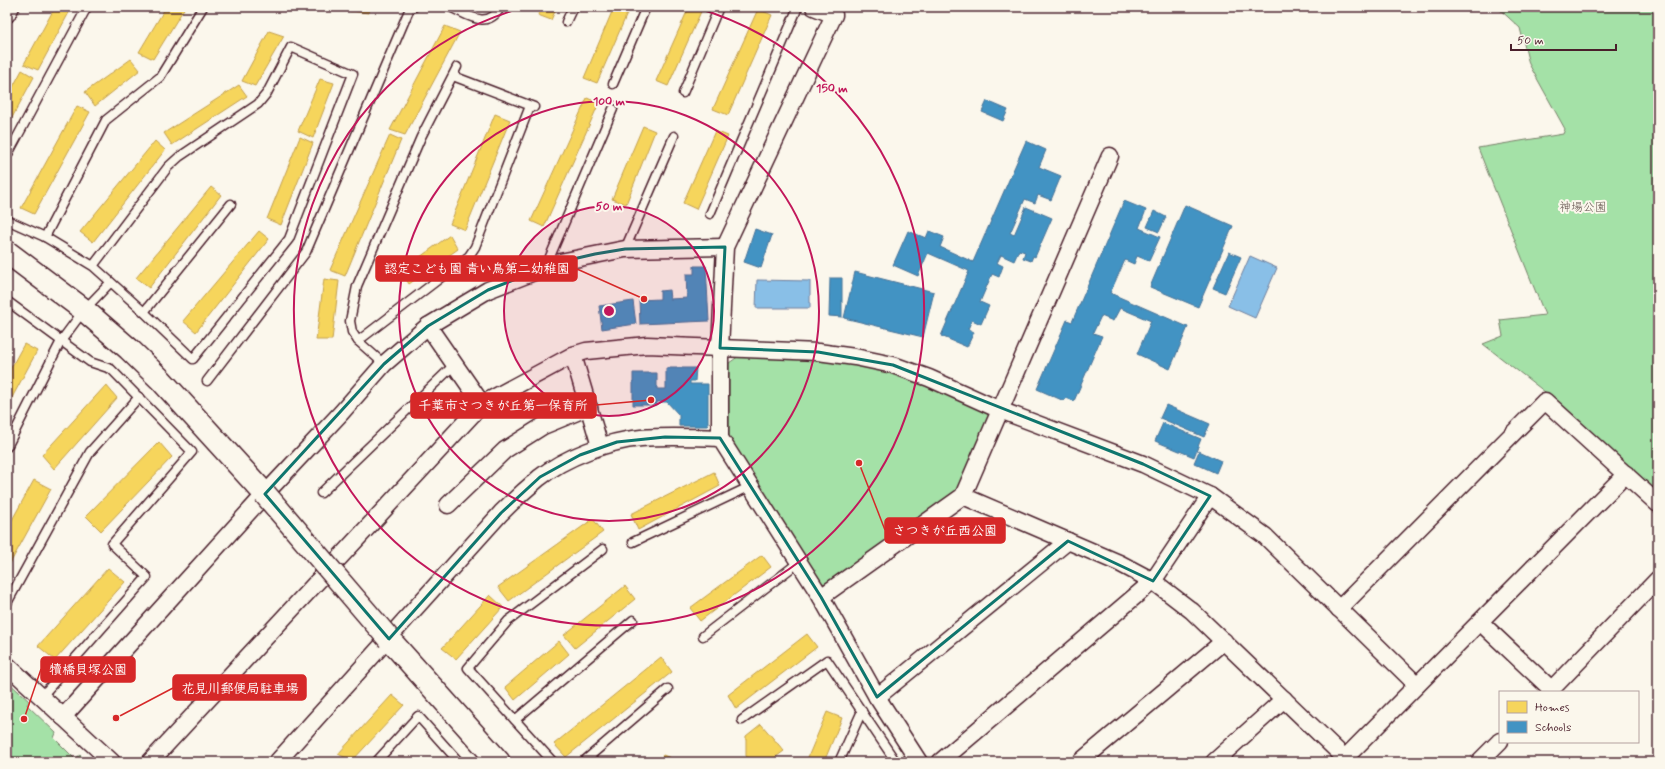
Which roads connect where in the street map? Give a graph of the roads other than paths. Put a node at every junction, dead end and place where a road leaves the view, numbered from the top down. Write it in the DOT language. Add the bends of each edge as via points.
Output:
graph roads {
  1 [pos="11,7"];
  2 [pos="87,7"];
  3 [pos="203,7"];
  4 [pos="414,7"];
  5 [pos="450,7"];
  6 [pos="501,7"];
  7 [pos="572,7"];
  8 [pos="646,7"];
  9 [pos="719,7"];
  10 [pos="798,7"];
  11 [pos="814,7"];
  12 [pos="7,14"];
  13 [pos="566,22"];
  14 [pos="457,67"];
  15 [pos="453,76"];
  16 [pos="613,84"];
  17 [pos="683,93"];
  18 [pos="613,108"];
  19 [pos="674,136"];
  20 [pos="7,156"];
  21 [pos="1110,156"];
  22 [pos="231,204"];
  23 [pos="710,214"];
  24 [pos="7,220"];
  25 [pos="44,237"];
  26 [pos="725,247"];
  27 [pos="625,249"];
  28 [pos="7,252"];
  29 [pos="93,266"];
  30 [pos="546,267"];
  31 [pos="110,283"];
  32 [pos="7,301"];
  33 [pos="84,310"];
  34 [pos="144,312"];
  35 [pos="428,326"];
  36 [pos="61,341"];
  37 [pos="358,341"];
  38 [pos="720,348"];
  39 [pos="574,355"];
  40 [pos="384,364"];
  41 [pos="455,364"];
  42 [pos="207,381"];
  43 [pos="139,397"];
  44 [pos="482,404"];
  45 [pos="589,407"];
  46 [pos="1000,410"];
  47 [pos="720,438"];
  48 [pos="600,446"];
  49 [pos="7,447"];
  50 [pos="1626,474"];
  51 [pos="751,486"];
  52 [pos="321,493"];
  53 [pos="265,494"];
  54 [pos="963,496"];
  55 [pos="1210,496"];
  56 [pos="1658,504"];
  57 [pos="448,505"];
  58 [pos="1068,540"];
  59 [pos="633,542"];
  60 [pos="604,549"];
  61 [pos="799,562"];
  62 [pos="1658,579"];
  63 [pos="1153,581"];
  64 [pos="821,597"];
  65 [pos="7,603"];
  66 [pos="1339,609"];
  67 [pos="634,620"];
  68 [pos="1480,622"];
  69 [pos="703,636"];
  70 [pos="389,639"];
  71 [pos="1224,641"];
  72 [pos="7,665"];
  73 [pos="1417,685"];
  74 [pos="668,689"];
  75 [pos="1550,691"];
  76 [pos="41,697"];
  77 [pos="877,697"];
  78 [pos="1284,699"];
  79 [pos="862,711"];
  80 [pos="63,717"];
  81 [pos="515,720"];
  82 [pos="742,720"];
  83 [pos="1499,742"];
  84 [pos="1345,761"];
  85 [pos="112,762"];
  86 [pos="150,762"];
  87 [pos="276,762"];
  88 [pos="376,762"];
  89 [pos="459,762"];
  90 [pos="499,762"];
  91 [pos="553,762"];
  92 [pos="583,762"];
  93 [pos="839,762"];
  94 [pos="896,762"];
  95 [pos="919,762"];
  96 [pos="940,762"];
  97 [pos="1080,762"];
  98 [pos="1214,762"];
  99 [pos="1479,762"];
  1 -- 12 [label="street"];
  2 -- 20 [label="lane"];
  3 -- 25 [label="lane" via="160,77 106,120"];
  4 -- 42 [label="lane" via="410,8 306,252"];
  5 -- 6 [label="lane" via="478,20 488,20 495,16"];
  7 -- 13 [label="lane"];
  8 -- 16 [label="lane"];
  9 -- 17 [label="lane"];
  10 -- 23 [label="lane"];
  11 -- 26 [label="street" via="834,15"];
  14 -- 15 [label="lane"];
  15 -- 37 [label="lane" via="421,136 356,286 350,321 352,332"];
  15 -- 37 [label="lane" via="532,107 469,256"];
  18 -- 30 [label="lane"];
  19 -- 27 [label="lane"];
  21 -- 46 [label="street"];
  22 -- 34 [label="lane"];
  24 -- 25 [label="lane"];
  25 -- 29 [label="lane"];
  26 -- 27 [label="street"];
  26 -- 38 [label="street"];
  27 -- 30 [label="street"];
  28 -- 33 [label="street"];
  29 -- 31 [label="lane"];
  29 -- 34 [label="lane" via="179,156 258,104 267,93 292,47 353,74 289,239 193,359"];
  30 -- 35 [label="street" via="488,290"];
  31 -- 33 [label="lane"];
  31 -- 34 [label="lane"];
  32 -- 36 [label="lane"];
  33 -- 36 [label="lane"];
  33 -- 53 [label="street" via="161,380"];
  35 -- 40 [label="street"];
  35 -- 41 [label="street"];
  36 -- 43 [label="lane" via="90,362 111,369"];
  36 -- 49 [label="lane"];
  37 -- 40 [label="lane"];
  38 -- 39 [label="street" via="647,345 586,351"];
  38 -- 46 [label="street" via="818,352 893,365"];
  38 -- 47 [label="street"];
  39 -- 44 [label="street"];
  39 -- 45 [label="street"];
  40 -- 53 [label="street"];
  41 -- 44 [label="street"];
  41 -- 52 [label="lane"];
  43 -- 65 [label="lane" via="90,452"];
  43 -- 76 [label="lane" via="192,452 112,544 147,577"];
  44 -- 86 [label="street"];
  45 -- 48 [label="street"];
  45 -- 57 [label="street" via="543,426 505,450"];
  46 -- 54 [label="street"];
  46 -- 55 [label="street" via="1143,464"];
  47 -- 48 [label="street" via="639,438"];
  47 -- 51 [label="street"];
  48 -- 70 [label="street" via="540,477 521,494"];
  50 -- 56 [label="street"];
  50 -- 66 [label="street" via="1545,401"];
  50 -- 68 [label="street"];
  51 -- 59 [label="lane"];
  51 -- 61 [label="street"];
  53 -- 70 [label="street, bridge"];
  53 -- 80 [label="street"];
  54 -- 58 [label="street"];
  54 -- 64 [label="street"];
  55 -- 63 [label="street"];
  55 -- 66 [label="street" via="1265,536"];
  58 -- 63 [label="street"];
  58 -- 77 [label="street"];
  60 -- 81 [label="lane" via="508,621 468,668"];
  61 -- 64 [label="street"];
  61 -- 69 [label="lane"];
  62 -- 75 [label="street"];
  63 -- 71 [label="street" via="1192,611"];
  63 -- 96 [label="street"];
  64 -- 77 [label="street"];
  66 -- 73 [label="street"];
  67 -- 81 [label="lane"];
  68 -- 73 [label="street"];
  68 -- 75 [label="street"];
  70 -- 87 [label="street"];
  70 -- 90 [label="street"];
  71 -- 78 [label="street"];
  71 -- 97 [label="street"];
  72 -- 76 [label="street"];
  73 -- 84 [label="street"];
  74 -- 92 [label="lane"];
  76 -- 80 [label="street"];
  77 -- 95 [label="street"];
  78 -- 84 [label="street"];
  78 -- 98 [label="street"];
  79 -- 82 [label="lane" via="827,660"];
  79 -- 93 [label="lane"];
  79 -- 94 [label="lane"];
  80 -- 85 [label="street"];
  81 -- 91 [label="lane"];
  83 -- 99 [label="street"];
  88 -- 89 [label="lane" via="418,716"];
}
